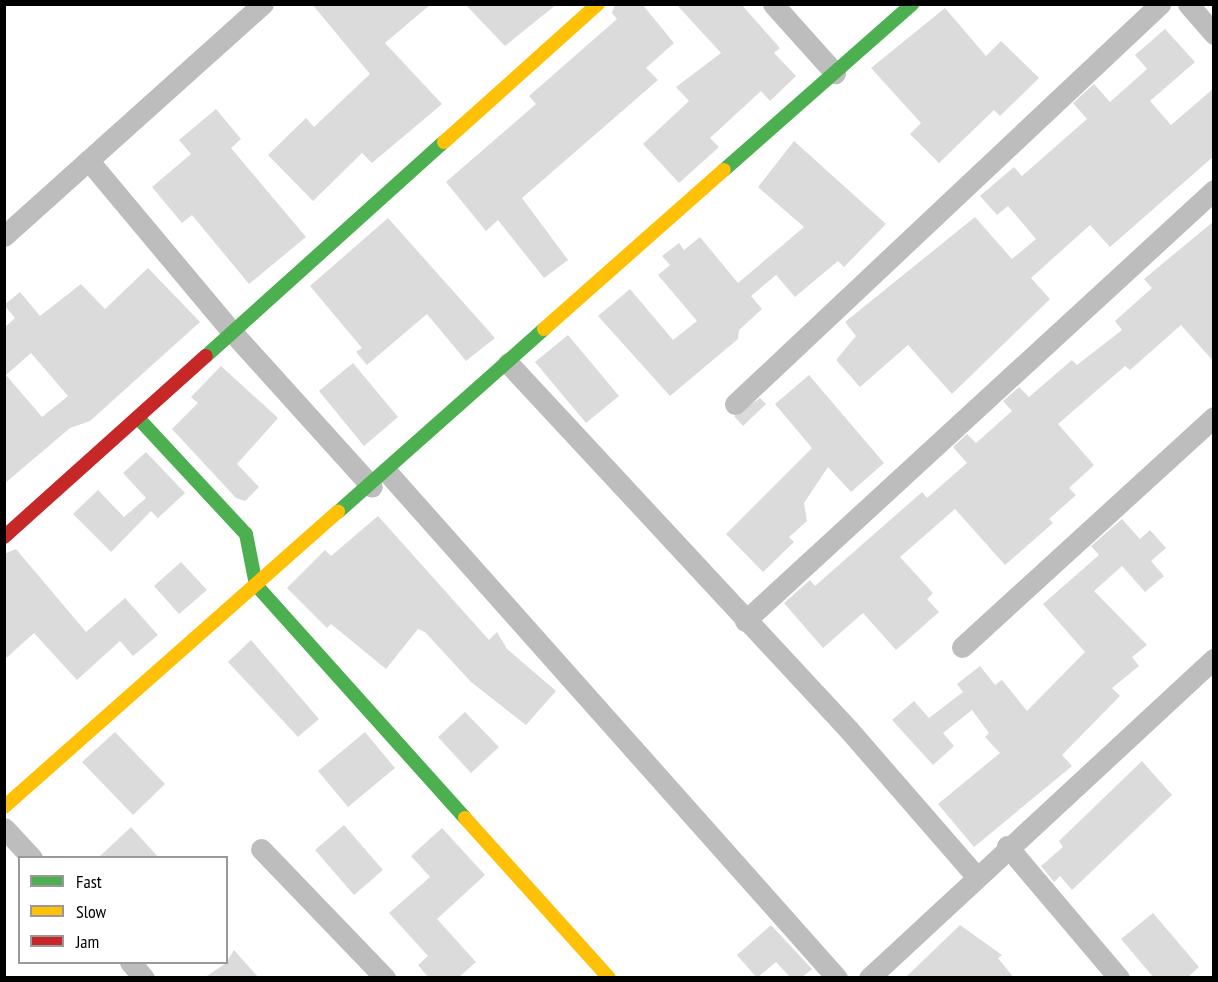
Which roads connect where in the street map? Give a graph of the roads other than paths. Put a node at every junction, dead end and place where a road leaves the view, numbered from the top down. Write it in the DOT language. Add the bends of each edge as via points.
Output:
graph roads {
  1 [pos="263,4"];
  2 [pos="598,4"];
  3 [pos="773,4"];
  4 [pos="912,4"];
  5 [pos="1161,4"];
  6 [pos="1188,4"];
  7 [pos="1214,34"];
  8 [pos="835,73"];
  9 [pos="89,161"];
  10 [pos="1214,190"];
  11 [pos="4,236"];
  12 [pos="233,333"];
  13 [pos="508,363"];
  14 [pos="735,404"];
  15 [pos="1214,417"];
  16 [pos="139,419"];
  17 [pos="387,472"];
  18 [pos="372,487"];
  19 [pos="4,537"];
  20 [pos="256,585"];
  21 [pos="745,621"];
  22 [pos="962,646"];
  23 [pos="1214,659"];
  24 [pos="4,807"];
  25 [pos="4,828"];
  26 [pos="1007,846"];
  27 [pos="261,849"];
  28 [pos="30,856"];
  29 [pos="977,877"];
  30 [pos="131,964"];
  31 [pos="144,978"];
  32 [pos="385,978"];
  33 [pos="609,978"];
  34 [pos="837,978"];
  35 [pos="869,978"];
  36 [pos="1119,978"];
  1 -- 9 [label="street"];
  2 -- 12 [label="street"];
  3 -- 8 [label="street"];
  4 -- 8 [label="street"];
  5 -- 14 [label="street"];
  6 -- 7 [label="street"];
  8 -- 13 [label="street"];
  9 -- 11 [label="street"];
  9 -- 12 [label="street"];
  10 -- 21 [label="street"];
  12 -- 16 [label="street"];
  12 -- 18 [label="street"];
  13 -- 17 [label="street"];
  13 -- 21 [label="street"];
  15 -- 22 [label="street"];
  16 -- 19 [label="street"];
  16 -- 20 [label="street" via="246,534"];
  17 -- 18 [label="street"];
  17 -- 34 [label="street"];
  18 -- 20 [label="street"];
  20 -- 24 [label="street"];
  20 -- 33 [label="street"];
  21 -- 29 [label="street"];
  23 -- 26 [label="street"];
  25 -- 28 [label="street"];
  26 -- 29 [label="street"];
  26 -- 36 [label="street"];
  27 -- 32 [label="street"];
  29 -- 35 [label="street"];
  30 -- 31 [label="street"];
}
